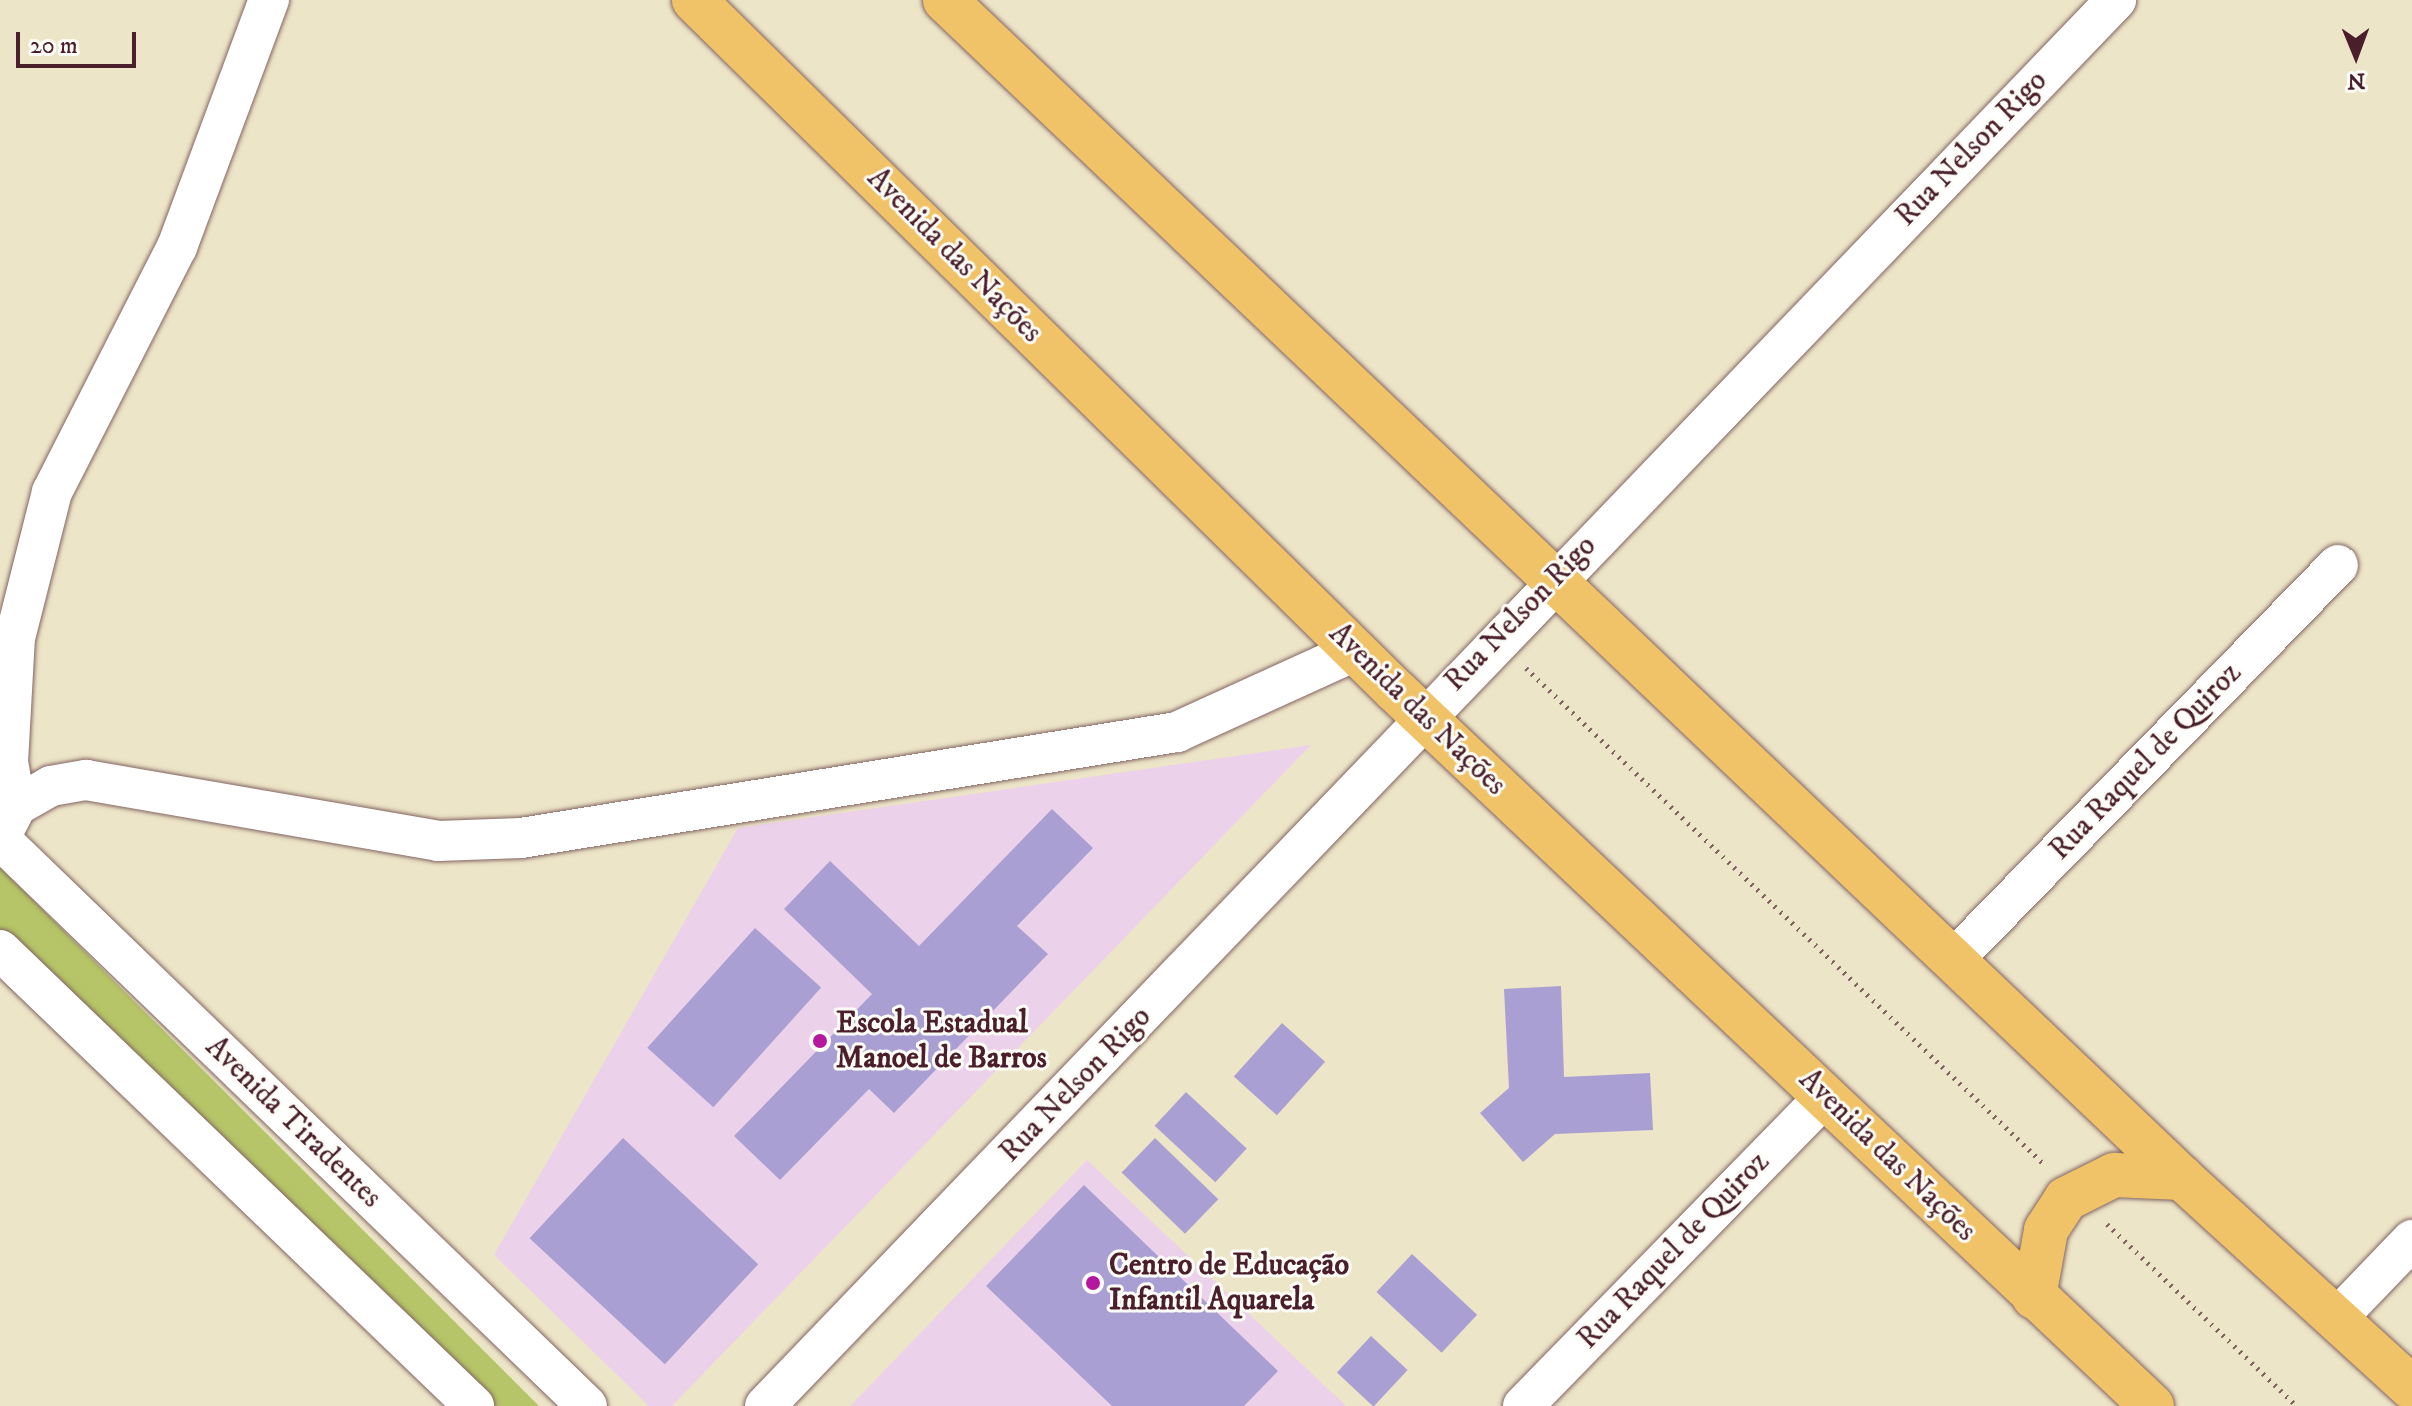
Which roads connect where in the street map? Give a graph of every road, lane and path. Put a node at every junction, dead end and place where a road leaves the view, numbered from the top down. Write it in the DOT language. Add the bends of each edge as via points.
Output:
graph roads {
  1 [pos="269,0"];
  2 [pos="694,0"];
  3 [pos="945,0"];
  4 [pos="2116,0"];
  5 [pos="2338,565"];
  6 [pos="1552,581"];
  7 [pos="1496,639"];
  8 [pos="1355,651"];
  9 [pos="1423,717"];
  10 [pos="5,828"];
  11 [pos="0,950"];
  12 [pos="1954,959"];
  13 [pos="1825,1096"];
  14 [pos="2182,1178"];
  15 [pos="2075,1194"];
  16 [pos="2412,1240"];
  17 [pos="2034,1297"];
  18 [pos="2338,1317"];
  19 [pos="2412,1388"];
  20 [pos="474,1406"];
  21 [pos="587,1406"];
  22 [pos="765,1406"];
  23 [pos="1523,1406"];
  24 [pos="2152,1406"];
  25 [pos="2297,1406"];
  1 -- 10 [label="street" via="177,247 52,492 15,638"];
  2 -- 8 [label="main road, Avenida das Nações"];
  3 -- 6 [label="main road"];
  4 -- 6 [label="street, Rua Nelson Rigo"];
  5 -- 12 [label="street, Rua Raquel de Quiroz"];
  6 -- 7 [label="street, Rua Nelson Rigo"];
  6 -- 12 [label="main road"];
  7 -- 9 [label="street, Rua Nelson Rigo"];
  7 -- 15 [label="path"];
  8 -- 9 [label="main road, Avenida das Nações"];
  8 -- 10 [label="street" via="1177,732 521,838 438,841 86,780 51,786"];
  9 -- 13 [label="main road, Avenida das Nações"];
  9 -- 22 [label="street, Rua Nelson Rigo"];
  10 -- 21 [label="street, Avenida Tiradentes"];
  11 -- 20 [label="street"];
  12 -- 14 [label="main road"];
  13 -- 17 [label="main road, Avenida das Nações"];
  13 -- 23 [label="street, Rua Raquel de Quiroz"];
  14 -- 15 [label="main road" via="2114,1175"];
  14 -- 18 [label="main road"];
  15 -- 17 [label="main road" via="2046,1230"];
  15 -- 25 [label="path"];
  16 -- 18 [label="street"];
  17 -- 24 [label="main road, Avenida das Nações"];
  18 -- 19 [label="main road"];
}
